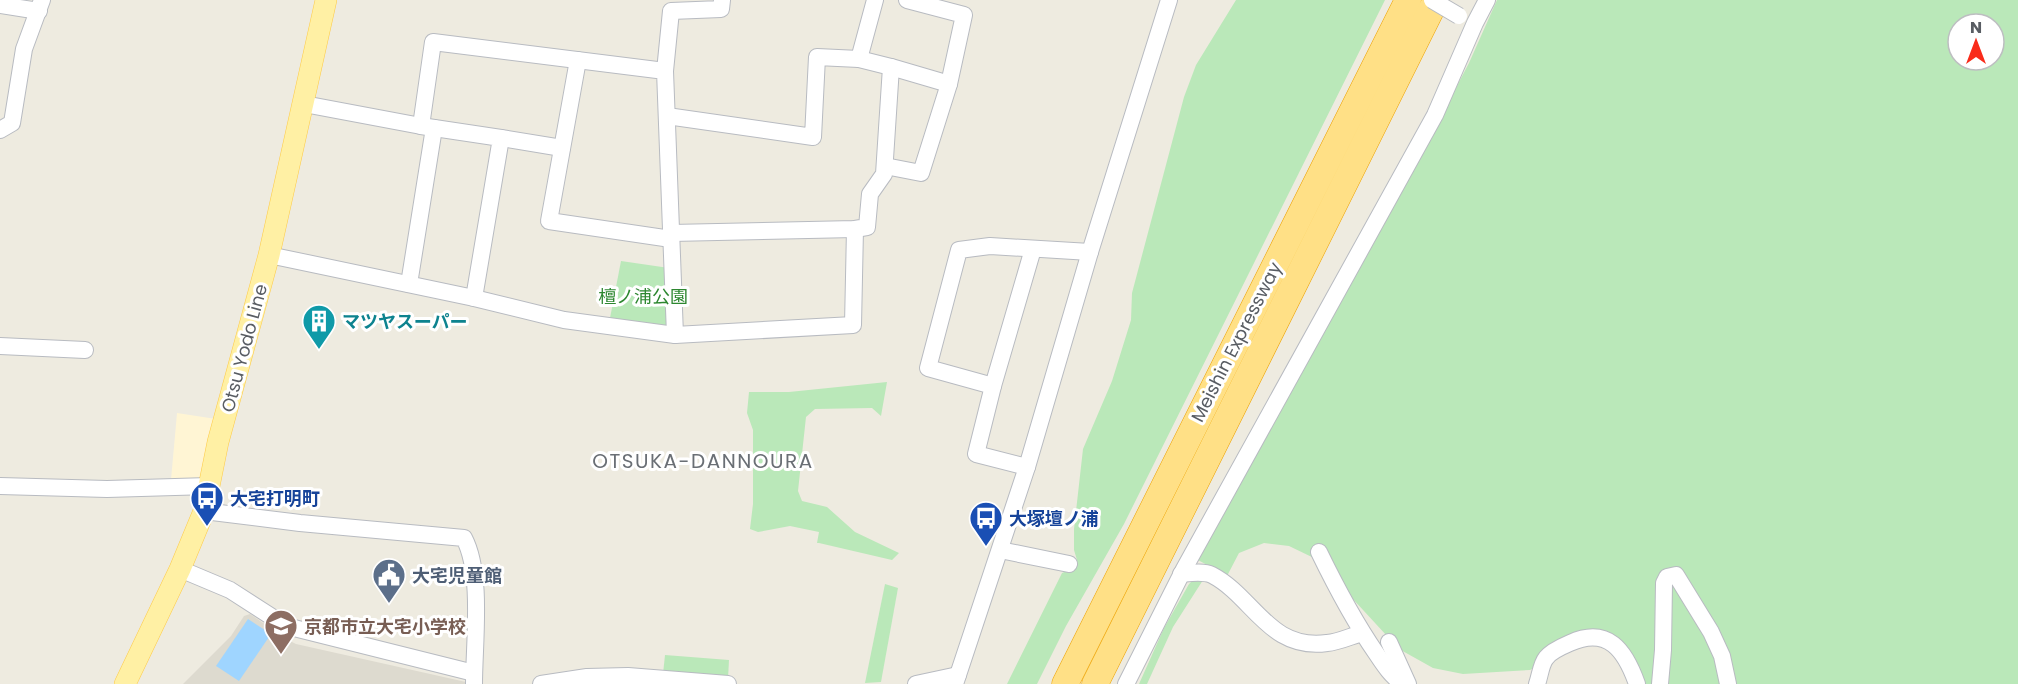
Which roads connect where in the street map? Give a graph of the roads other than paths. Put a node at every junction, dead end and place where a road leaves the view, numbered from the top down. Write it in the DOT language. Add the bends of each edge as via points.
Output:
graph roads {
  1 [pos="326,0"];
  2 [pos="722,0"];
  3 [pos="875,0"];
  4 [pos="908,0"];
  5 [pos="1169,0"];
  6 [pos="1408,0"];
  7 [pos="1434,0"];
  8 [pos="1487,0"];
  9 [pos="0,5"];
  10 [pos="40,5"];
  11 [pos="1475,23"];
  12 [pos="859,59"];
  13 [pos="578,60"];
  14 [pos="891,67"];
  15 [pos="665,71"];
  16 [pos="949,84"];
  17 [pos="304,104"];
  18 [pos="667,116"];
  19 [pos="427,127"];
  20 [pos="0,130"];
  21 [pos="501,138"];
  22 [pos="562,148"];
  23 [pos="885,166"];
  24 [pos="855,229"];
  25 [pos="671,236"];
  26 [pos="1033,249"];
  27 [pos="1090,252"];
  28 [pos="269,255"];
  29 [pos="409,284"];
  30 [pos="474,298"];
  31 [pos="675,335"];
  32 [pos="0,346"];
  33 [pos="85,350"];
  34 [pos="993,386"];
  35 [pos="1027,467"];
  36 [pos="0,486"];
  37 [pos="209,486"];
  38 [pos="204,511"];
  39 [pos="1000,550"];
  40 [pos="1319,552"];
  41 [pos="1069,564"];
  42 [pos="180,569"];
  43 [pos="1181,574"];
  44 [pos="1362,633"];
  45 [pos="1389,642"];
  46 [pos="474,678"];
  47 [pos="956,680"];
  48 [pos="573,681"];
  49 [pos="650,681"];
  50 [pos="125,684"];
  51 [pos="541,684"];
  52 [pos="728,684"];
  53 [pos="916,684"];
  54 [pos="1065,684"];
  55 [pos="1095,684"];
  56 [pos="1126,684"];
  57 [pos="1403,684"];
  58 [pos="1408,684"];
  59 [pos="1537,684"];
  60 [pos="1637,684"];
  61 [pos="1660,684"];
  62 [pos="1728,684"];
  1 -- 17 [label="main road, Otsu Yodo Line"];
  2 -- 15 [label="street" via="721,9 671,11"];
  3 -- 12 [label="street"];
  4 -- 16 [label="street" via="964,15"];
  5 -- 27 [label="street"];
  6 -- 54 [label="highway, Meishin Expressway"];
  7 -- 11 [label="street, bridge"];
  7 -- 55 [label="highway, Meishin Expressway"];
  8 -- 11 [label="street"];
  9 -- 10 [label="street"];
  10 -- 20 [label="street" via="24,49 12,123"];
  11 -- 43 [label="street" via="1435,115"];
  12 -- 14 [label="street"];
  12 -- 18 [label="street" via="817,57 813,137"];
  13 -- 15 [label="street"];
  13 -- 19 [label="street" via="433,42"];
  13 -- 22 [label="street"];
  14 -- 16 [label="street"];
  14 -- 23 [label="street"];
  15 -- 18 [label="street"];
  16 -- 23 [label="street" via="921,173"];
  17 -- 19 [label="street"];
  17 -- 28 [label="main road, Otsu Yodo Line"];
  18 -- 25 [label="street"];
  19 -- 21 [label="street"];
  19 -- 29 [label="street"];
  21 -- 22 [label="street"];
  21 -- 30 [label="street"];
  22 -- 25 [label="street" via="549,221"];
  23 -- 24 [label="street" via="870,194 867,227"];
  24 -- 25 [label="street"];
  24 -- 31 [label="street" via="853,325"];
  25 -- 31 [label="street"];
  26 -- 27 [label="street"];
  26 -- 34 [label="street"];
  26 -- 34 [label="street" via="990,246 959,250 928,368"];
  27 -- 35 [label="street"];
  28 -- 29 [label="street"];
  28 -- 37 [label="main road, Otsu Yodo Line"];
  29 -- 30 [label="street"];
  30 -- 31 [label="street" via="564,320"];
  32 -- 33 [label="street"];
  34 -- 35 [label="street" via="976,454"];
  35 -- 39 [label="street"];
  36 -- 37 [label="street"];
  37 -- 38 [label="main road, Otsu Yodo Line"];
  38 -- 42 [label="main road, Otsu Yodo Line"];
  38 -- 46 [label="street" via="464,538 471,553 476,604"];
  39 -- 41 [label="street"];
  39 -- 47 [label="street"];
  40 -- 44 [label="street"];
  42 -- 46 [label="street" via="230,590 286,626"];
  42 -- 50 [label="main road, Otsu Yodo Line"];
  43 -- 44 [label="street" via="1211,574 1237,593 1261,620 1292,640 1328,643"];
  43 -- 56 [label="street"];
  44 -- 57 [label="street" via="1393,678"];
  45 -- 58 [label="street"];
  47 -- 53 [label="street"];
  48 -- 49 [label="street" via="618,676"];
  48 -- 51 [label="street"];
  49 -- 52 [label="street"];
  59 -- 60 [label="street" via="1546,658 1585,636 1604,638 1618,648"];
  61 -- 62 [label="street" via="1664,583 1667,577 1676,575 1711,632"];
}
